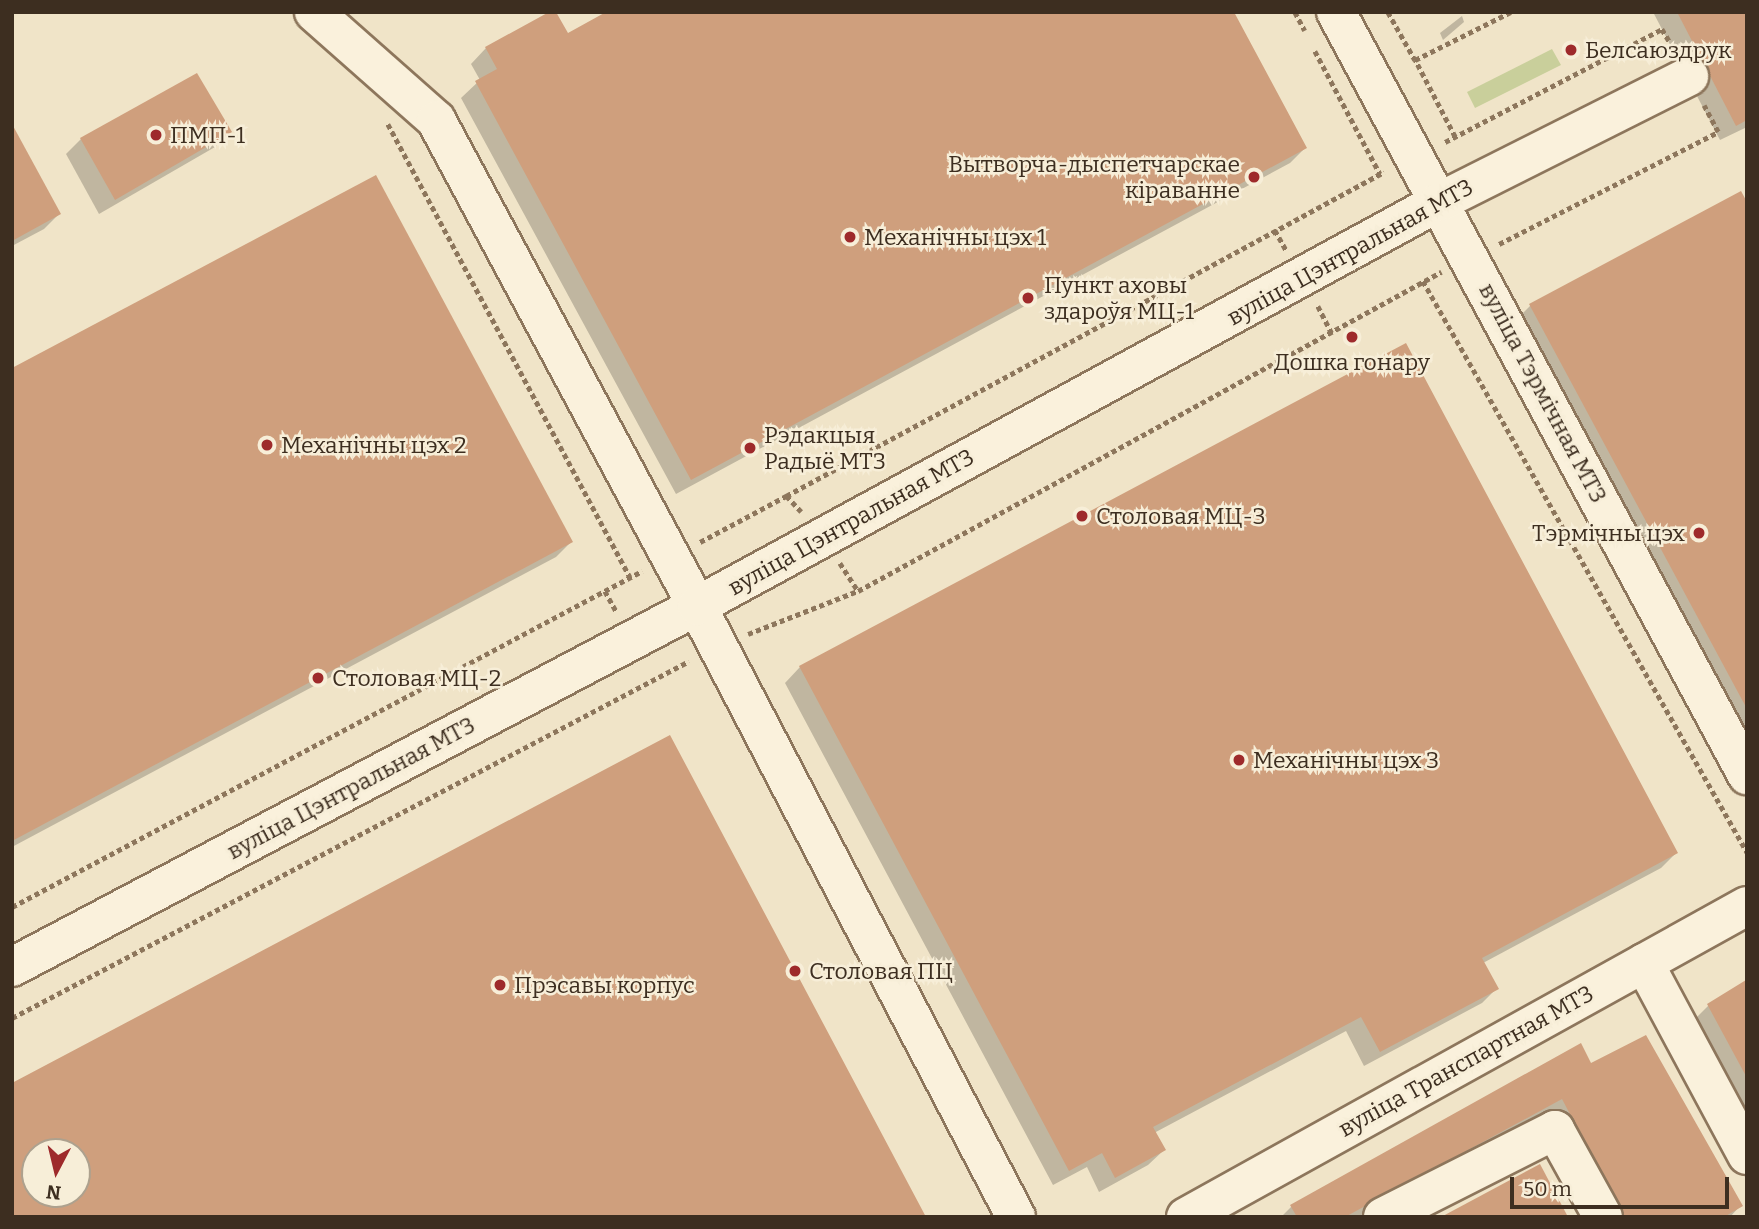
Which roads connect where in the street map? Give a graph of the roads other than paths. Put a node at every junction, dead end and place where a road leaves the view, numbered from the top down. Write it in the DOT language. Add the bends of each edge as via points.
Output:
graph roads {
  1 [pos="335,17"];
  2 [pos="1322,24"];
  3 [pos="1689,76"];
  4 [pos="1439,202"];
  5 [pos="697,606"];
  6 [pos="1747,775"];
  7 [pos="1747,906"];
  8 [pos="1644,963"];
  9 [pos="12,967"];
  10 [pos="1747,1155"];
  11 [pos="1016,1217"];
  12 [pos="1186,1217"];
  13 [pos="1383,1217"];
  14 [pos="1603,1217"];
  1 -- 5 [label="lane" via="436,120"];
  2 -- 4 [label="lane, вуліца Тэрмічная МТЗ" via="1415,157"];
  3 -- 4 [label="lane, вуліца Цэнтральная МТЗ"];
  4 -- 5 [label="lane, вуліца Цэнтральная МТЗ"];
  4 -- 6 [label="lane, вуліца Тэрмічная МТЗ"];
  5 -- 9 [label="lane, вуліца Цэнтральная МТЗ"];
  5 -- 11 [label="lane"];
  7 -- 8 [label="lane, вуліца Транспартная МТЗ"];
  8 -- 10 [label="lane"];
  8 -- 12 [label="lane, вуліца Транспартная МТЗ"];
  13 -- 14 [label="lane" via="1555,1130"];
}
